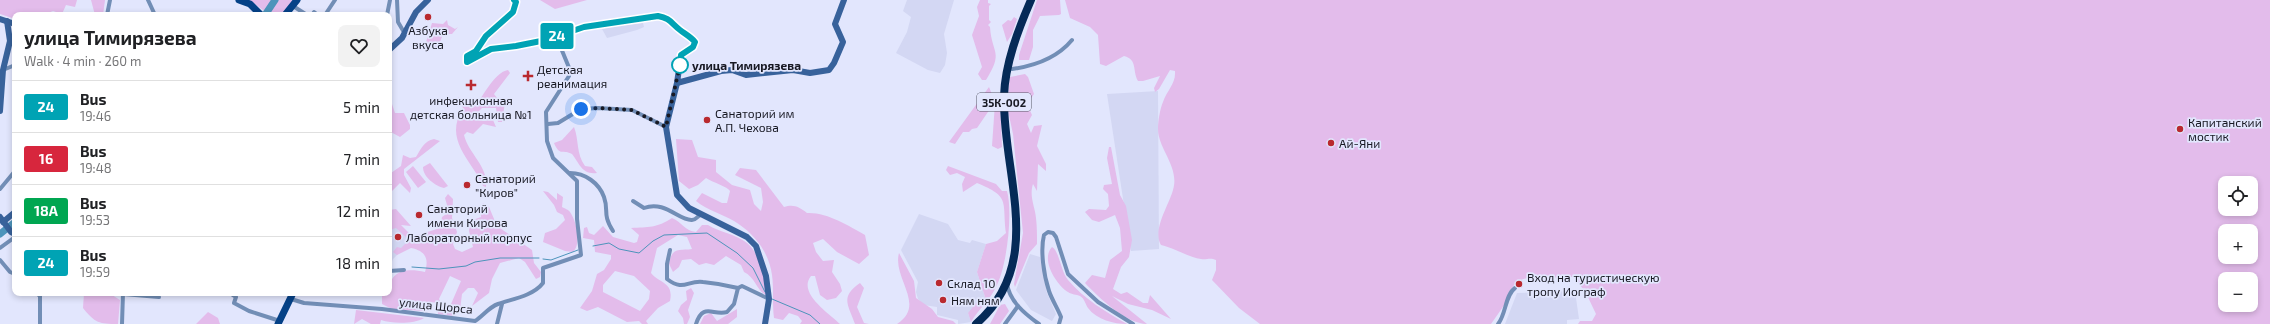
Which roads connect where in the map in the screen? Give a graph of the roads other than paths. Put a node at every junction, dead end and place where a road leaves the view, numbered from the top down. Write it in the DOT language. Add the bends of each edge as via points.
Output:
graph roads {
  1 [pos="110,0"];
  2 [pos="148,0"];
  3 [pos="239,0"];
  4 [pos="335,0"];
  5 [pos="390,0"];
  6 [pos="397,0"];
  7 [pos="428,0"];
  8 [pos="514,0"];
  9 [pos="844,0"];
  10 [pos="1031,0"];
  11 [pos="1035,0"];
  12 [pos="295,2"];
  13 [pos="108,12"];
  14 [pos="154,12"];
  15 [pos="258,12"];
  16 [pos="287,12"];
  17 [pos="303,12"];
  18 [pos="327,12"];
  19 [pos="388,12"];
  20 [pos="0,19"];
  21 [pos="7,21"];
  22 [pos="12,23"];
  23 [pos="405,34"];
  24 [pos="556,36"];
  25 [pos="1072,40"];
  26 [pos="392,47"];
  27 [pos="693,47"];
  28 [pos="12,66"];
  29 [pos="1012,69"];
  30 [pos="3,70"];
  31 [pos="677,83"];
  32 [pos="0,111"];
  33 [pos="548,124"];
  34 [pos="666,127"];
  35 [pos="570,173"];
  36 [pos="12,175"];
  37 [pos="0,190"];
  38 [pos="633,201"];
  39 [pos="12,214"];
  40 [pos="700,215"];
  41 [pos="2,222"];
  42 [pos="613,231"];
  43 [pos="12,232"];
  44 [pos="12,236"];
  45 [pos="0,248"];
  46 [pos="670,250"];
  47 [pos="0,260"];
  48 [pos="404,270"];
  49 [pos="392,271"];
  50 [pos="12,273"];
  51 [pos="1008,281"];
  52 [pos="738,288"];
  53 [pos="1515,288"];
  54 [pos="40,296"];
  55 [pos="123,296"];
  56 [pos="150,296"];
  57 [pos="234,296"];
  58 [pos="293,296"];
  59 [pos="159,297"];
  60 [pos="769,298"];
  61 [pos="1012,298"];
  62 [pos="997,301"];
  63 [pos="502,304"];
  64 [pos="1018,306"];
  65 [pos="280,323"];
  66 [pos="40,324"];
  67 [pos="122,324"];
  68 [pos="497,324"];
  69 [pos="696,324"];
  70 [pos="764,324"];
  71 [pos="976,324"];
  72 [pos="979,324"];
  73 [pos="1005,324"];
  74 [pos="1039,324"];
  75 [pos="1059,324"];
  76 [pos="1133,324"];
  77 [pos="1498,324"];
  1 -- 13 [label="street"];
  2 -- 14 [label="street"];
  3 -- 15 [label="main road" via="250,4"];
  4 -- 18 [label="street"];
  5 -- 19 [label="street"];
  6 -- 23 [label="street" via="398,22"];
  7 -- 23 [label="street" via="416,12"];
  8 -- 24 [label="street" via="516,2 513,12 486,36 476,51 467,56 467,62 491,49"];
  9 -- 31 [label="street" via="835,24 843,42 829,70 810,73 793,70 748,75 732,70"];
  10 -- 51 [label="highway, 35К-002" via="1014,46 1004,93 1007,145 1018,225 1015,254"];
  11 -- 29 [label="highway, 35К-002"];
  12 -- 16 [label="main road"];
  12 -- 17 [label="street"];
  20 -- 21 [label="street"];
  21 -- 22 [label="street"];
  21 -- 30 [label="street" via="10,41"];
  23 -- 26 [label="street"];
  24 -- 27 [label="street" via="597,24 658,16 673,21 695,42"];
  24 -- 33 [label="street" via="570,70 569,76 546,112"];
  25 -- 29 [label="street" via="1064,50 1049,58 1028,67"];
  27 -- 31 [label="street" via="681,55"];
  28 -- 30 [label="street"];
  29 -- 51 [label="highway, 35К-002" via="1008,105 1021,234 1018,256"];
  30 -- 32 [label="street"];
  31 -- 34 [label="street"];
  33 -- 34 [label="street" via="558,123 581,109 598,108 632,110"];
  33 -- 35 [label="street" via="550,152 558,164"];
  34 -- 40 [label="street" via="677,195 685,205"];
  35 -- 42 [label="street" via="579,173 594,182 604,197 605,214"];
  35 -- 63 [label="street, улица Щорса" via="577,184 580,247 578,256 543,268 543,280 538,288"];
  36 -- 37 [label="street"];
  38 -- 40 [label="street" via="644,208 650,205 669,209 690,220"];
  39 -- 41 [label="street"];
  40 -- 60 [label="street" via="747,237 756,246 766,276"];
  41 -- 43 [label="street"];
  44 -- 45 [label="street"];
  46 -- 52 [label="street" via="666,272 667,279 672,283 682,286 704,282"];
  47 -- 50 [label="street"];
  48 -- 49 [label="street"];
  51 -- 61 [label="street"];
  51 -- 62 [label="highway"];
  52 -- 60 [label="street" via="742,286"];
  52 -- 69 [label="street" via="734,304 727,312 708,310"];
  53 -- 77 [label="street"];
  54 -- 66 [label="street"];
  55 -- 67 [label="street"];
  56 -- 59 [label="street"];
  57 -- 65 [label="street" via="234,304"];
  58 -- 63 [label="street, улица Щорса" via="304,303 382,308 474,321 498,304"];
  58 -- 65 [label="main road"];
  60 -- 70 [label="street"];
  61 -- 62 [label="street"];
  61 -- 64 [label="street"];
  62 -- 71 [label="highway"];
  62 -- 72 [label="highway"];
  63 -- 68 [label="street"];
  64 -- 73 [label="street"];
  64 -- 74 [label="street"];
  75 -- 76 [label="street" via="1061,317 1049,292 1046,276 1042,242 1048,232 1056,237 1068,274 1098,302"];
}
